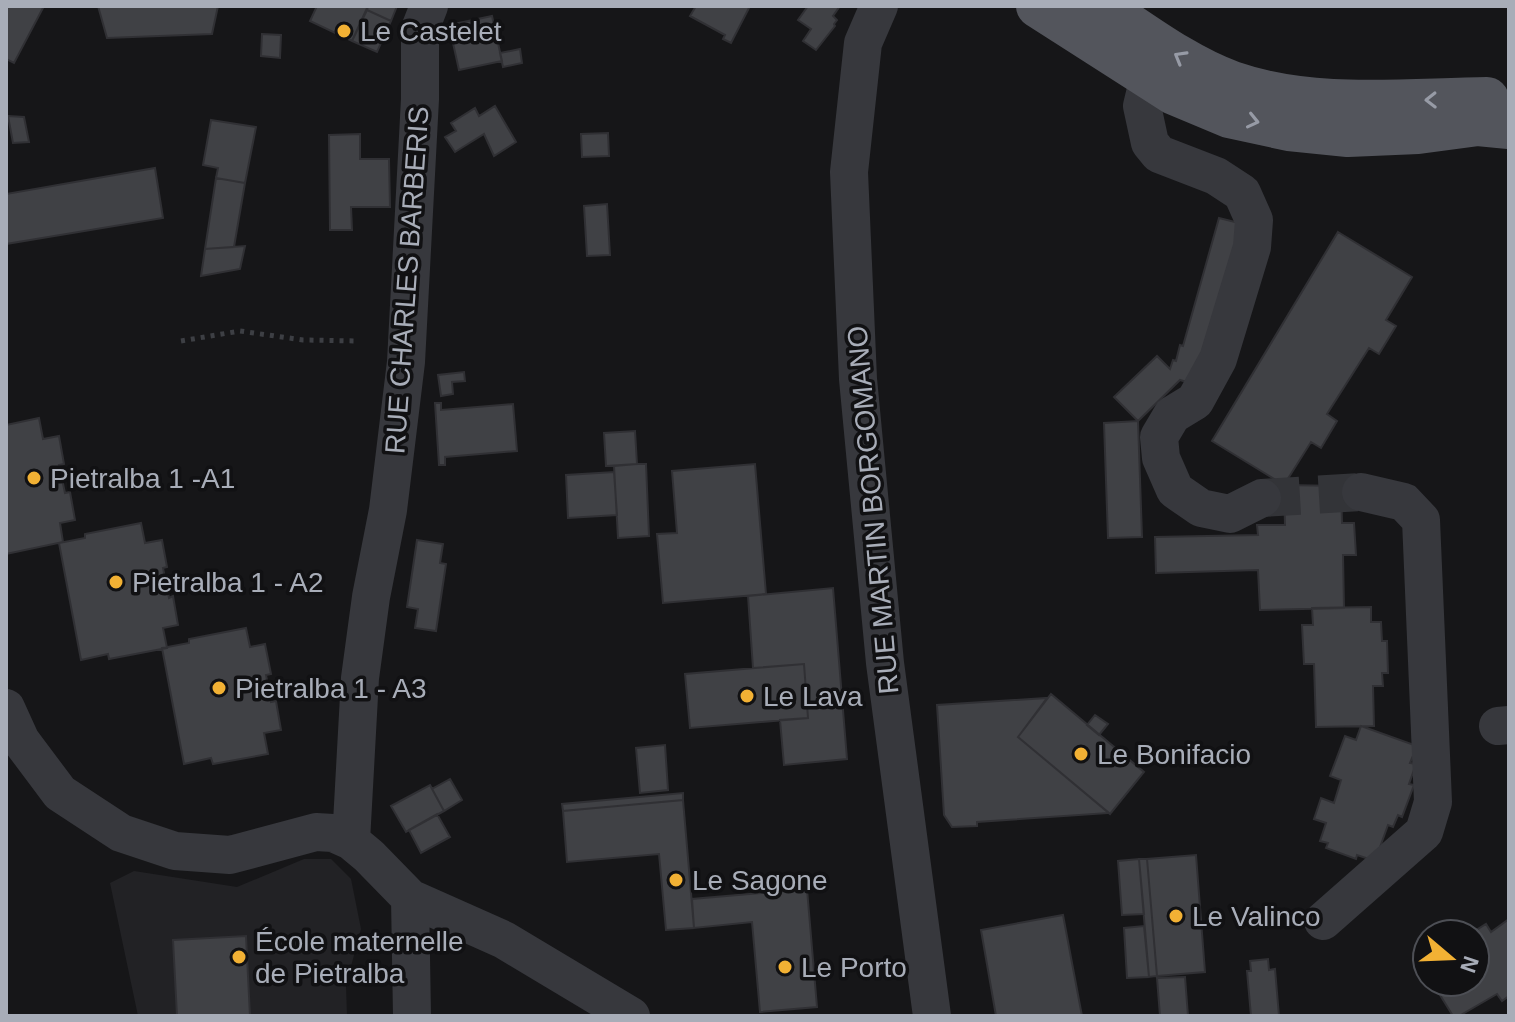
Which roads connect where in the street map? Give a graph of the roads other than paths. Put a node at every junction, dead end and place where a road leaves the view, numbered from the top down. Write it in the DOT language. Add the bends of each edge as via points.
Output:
graph roads {
  1 [pos="429,6"];
  2 [pos="879,6"];
  3 [pos="1038,6"];
  4 [pos="1101,6"];
  5 [pos="1149,77"];
  6 [pos="1509,101"];
  7 [pos="1509,127"];
  8 [pos="1361,492"];
  9 [pos="1262,498"];
  10 [pos="6,708"];
  11 [pos="351,841"];
  12 [pos="410,898"];
  13 [pos="1323,921"];
  14 [pos="412,1016"];
  15 [pos="631,1016"];
  16 [pos="932,1016"];
  1 -- 11 [label="street, RUE CHARLES BARBERIS" via="420,29 406,362 360,678"];
  2 -- 16 [label="street, RUE MARTIN BORGOMANO" via="863,43 849,172 858,379 885,663"];
  3 -- 5 [label="main road"];
  6 -- 4 [label="main road, one-way" via="1279,96 1230,83"];
  5 -- 7 [label="main road, one-way" via="1229,116 1289,129 1348,135 1478,124"];
  5 -- 9 [label="street" via="1142,106 1150,143 1159,154 1216,176 1242,193 1254,220 1252,247 1218,359 1195,401 1172,415 1159,437 1161,458 1175,490 1201,508 1230,514"];
  8 -- 13 [label="street" via="1404,502 1421,520 1433,802 1424,832"];
  10 -- 11 [label="street" via="21,741 60,793 121,833 175,851 230,855 316,832"];
  11 -- 12 [label="street"];
  12 -- 14 [label="street"];
  12 -- 15 [label="street" via="504,940"];
}
